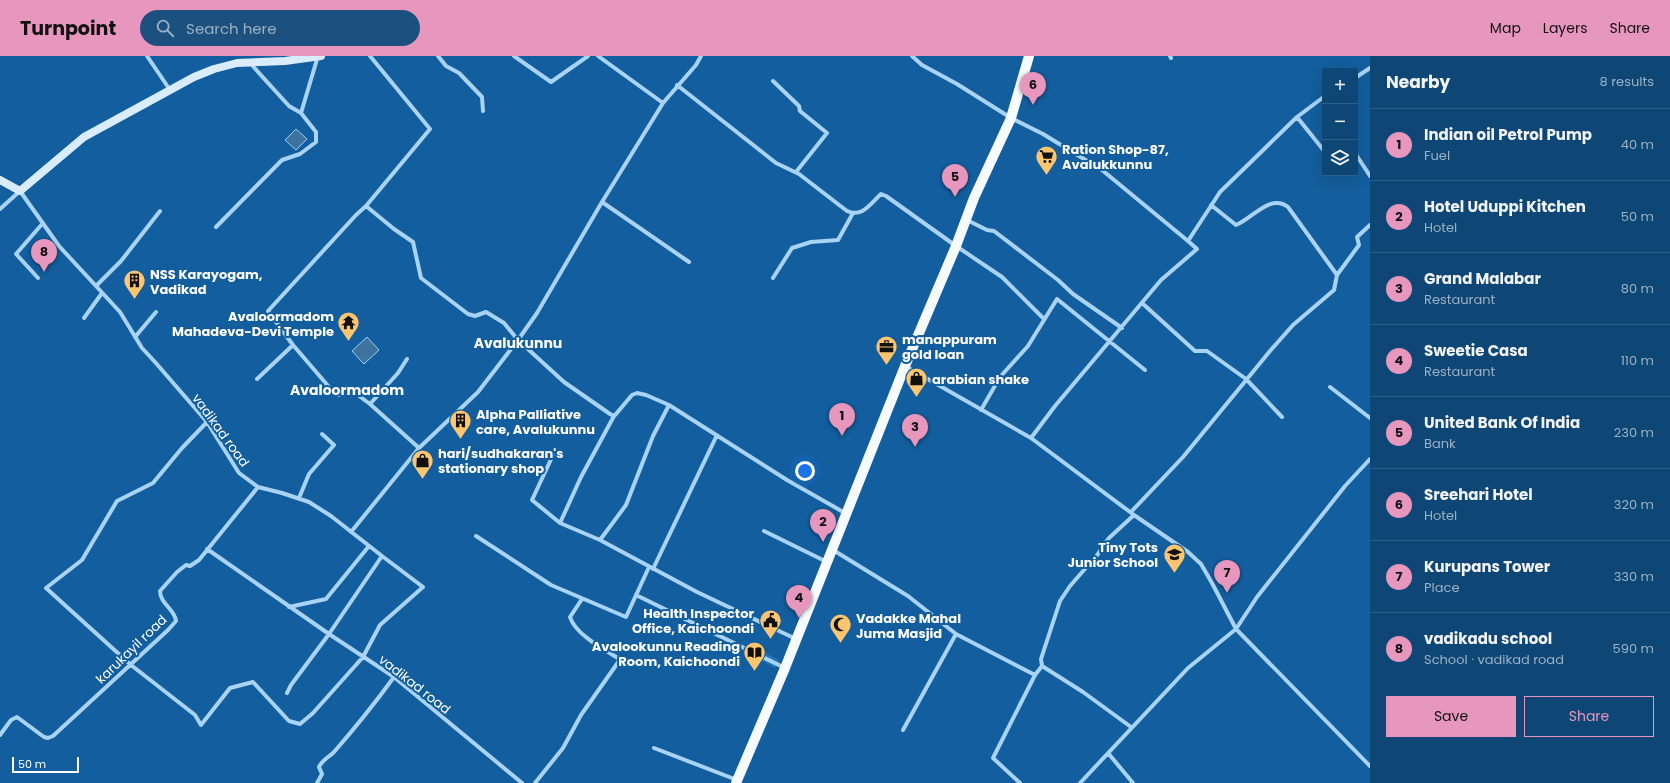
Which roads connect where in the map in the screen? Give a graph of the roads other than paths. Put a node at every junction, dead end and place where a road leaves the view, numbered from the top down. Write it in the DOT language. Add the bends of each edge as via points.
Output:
graph roads {
  1 [pos="147,56"];
  2 [pos="318,56"];
  3 [pos="322,56"];
  4 [pos="370,56"];
  5 [pos="438,56"];
  6 [pos="514,56"];
  7 [pos="588,56"];
  8 [pos="598,56"];
  9 [pos="700,56"];
  10 [pos="912,56"];
  11 [pos="1029,56"];
  12 [pos="250,62"];
  13 [pos="1370,68"];
  14 [pos="1358,76"];
  15 [pos="774,81"];
  16 [pos="677,85"];
  17 [pos="170,90"];
  18 [pos="1322,98"];
  19 [pos="663,103"];
  20 [pos="483,111"];
  21 [pos="301,113"];
  22 [pos="1297,117"];
  23 [pos="1011,118"];
  24 [pos="1322,148"];
  25 [pos="1358,157"];
  26 [pos="796,172"];
  27 [pos="1370,176"];
  28 [pos="0,180"];
  29 [pos="20,191"];
  30 [pos="602,202"];
  31 [pos="1211,205"];
  32 [pos="366,206"];
  33 [pos="0,209"];
  34 [pos="160,211"];
  35 [pos="853,214"];
  36 [pos="966,219"];
  37 [pos="43,223"];
  38 [pos="1370,225"];
  39 [pos="216,227"];
  40 [pos="1188,241"];
  41 [pos="956,246"];
  42 [pos="689,262"];
  43 [pos="1336,275"];
  44 [pos="38,278"];
  45 [pos="774,278"];
  46 [pos="96,286"];
  47 [pos="102,292"];
  48 [pos="1142,303"];
  49 [pos="156,312"];
  50 [pos="84,318"];
  51 [pos="1044,319"];
  52 [pos="1122,328"];
  53 [pos="135,337"];
  54 [pos="518,340"];
  55 [pos="1111,341"];
  56 [pos="293,345"];
  57 [pos="407,358"];
  58 [pos="905,366"];
  59 [pos="1144,370"];
  60 [pos="257,379"];
  61 [pos="1246,379"];
  62 [pos="1330,387"];
  63 [pos="370,404"];
  64 [pos="669,405"];
  65 [pos="982,410"];
  66 [pos="614,416"];
  67 [pos="1282,417"];
  68 [pos="1370,418"];
  69 [pos="207,422"];
  70 [pos="322,434"];
  71 [pos="717,436"];
  72 [pos="1031,438"];
  73 [pos="419,448"];
  74 [pos="553,455"];
  75 [pos="1370,459"];
  76 [pos="258,487"];
  77 [pos="299,498"];
  78 [pos="1132,513"];
  79 [pos="847,514"];
  80 [pos="560,523"];
  81 [pos="764,531"];
  82 [pos="351,532"];
  83 [pos="476,536"];
  84 [pos="600,540"];
  85 [pos="369,546"];
  86 [pos="207,549"];
  87 [pos="833,549"];
  88 [pos="382,556"];
  89 [pos="827,562"];
  90 [pos="651,568"];
  91 [pos="636,595"];
  92 [pos="582,599"];
  93 [pos="289,607"];
  94 [pos="1236,629"];
  95 [pos="329,634"];
  96 [pos="956,634"];
  97 [pos="796,639"];
  98 [pos="363,657"];
  99 [pos="131,665"];
  100 [pos="1042,666"];
  101 [pos="785,668"];
  102 [pos="1035,675"];
  103 [pos="394,677"];
  104 [pos="287,693"];
  105 [pos="1131,727"];
  106 [pos="903,730"];
  107 [pos="0,734"];
  108 [pos="654,748"];
  109 [pos="1108,753"];
  110 [pos="1370,766"];
  111 [pos="737,781"];
  112 [pos="317,783"];
  113 [pos="522,783"];
  114 [pos="535,783"];
  115 [pos="1020,783"];
  116 [pos="1080,783"];
  117 [pos="1133,783"];
  1 -- 17 [label="street"];
  2 -- 3 [label="main road"];
  2 -- 12 [label="main road" via="285,61"];
  2 -- 21 [label="street"];
  4 -- 32 [label="street" via="430,129"];
  5 -- 20 [label="street" via="482,97"];
  6 -- 7 [label="street" via="550,82"];
  8 -- 19 [label="street"];
  9 -- 16 [label="street" via="696,65"];
  10 -- 23 [label="street"];
  11 -- 23 [label="main road"];
  12 -- 17 [label="main road" via="214,69"];
  12 -- 21 [label="street" via="289,106"];
  13 -- 14 [label="street"];
  15 -- 26 [label="street" via="799,106 800,111 827,133"];
  16 -- 19 [label="street"];
  16 -- 26 [label="street" via="776,163"];
  17 -- 29 [label="main road" via="84,137"];
  18 -- 22 [label="street"];
  19 -- 30 [label="street"];
  21 -- 39 [label="street" via="316,132 316,142 300,154 282,160"];
  22 -- 24 [label="street"];
  22 -- 31 [label="street" via="1232,179"];
  23 -- 36 [label="main road"];
  23 -- 40 [label="street" via="1102,170"];
  25 -- 27 [label="street"];
  26 -- 35 [label="street"];
  28 -- 29 [label="main road"];
  29 -- 33 [label="street"];
  29 -- 37 [label="street, vadikad road"];
  30 -- 42 [label="street"];
  30 -- 54 [label="street" via="537,313"];
  31 -- 40 [label="street"];
  31 -- 43 [label="street" via="1236,225 1272,203 1283,204 1288,207"];
  32 -- 54 [label="street" via="413,242 421,278 468,314 475,316 486,312 504,323"];
  32 -- 56 [label="street" via="268,311"];
  34 -- 46 [label="street" via="121,261"];
  35 -- 41 [label="street" via="861,212 884,194"];
  35 -- 45 [label="street" via="838,240 811,242 792,248"];
  36 -- 41 [label="main road"];
  36 -- 52 [label="street" via="994,231 1073,294"];
  37 -- 44 [label="street" via="16,254"];
  37 -- 46 [label="street, vadikad road" via="59,246"];
  38 -- 43 [label="street" via="1357,237 1357,248"];
  40 -- 48 [label="street" via="1197,249 1161,280"];
  41 -- 51 [label="street" via="1002,277"];
  41 -- 58 [label="main road"];
  43 -- 61 [label="street" via="1334,290 1293,325"];
  46 -- 47 [label="street, vadikad road"];
  47 -- 50 [label="street"];
  47 -- 53 [label="street, vadikad road" via="120,312"];
  48 -- 52 [label="street"];
  48 -- 61 [label="street" via="1195,351 1207,351"];
  49 -- 53 [label="street"];
  51 -- 55 [label="street" via="1057,298"];
  51 -- 65 [label="street" via="1028,346 1000,377"];
  52 -- 55 [label="street"];
  53 -- 69 [label="street, vadikad road"];
  54 -- 66 [label="street" via="564,382"];
  54 -- 73 [label="street" via="478,392"];
  55 -- 59 [label="street"];
  55 -- 72 [label="street"];
  56 -- 60 [label="street"];
  56 -- 63 [label="street" via="335,394 339,395 347,387"];
  57 -- 63 [label="street" via="398,373"];
  58 -- 65 [label="street"];
  58 -- 79 [label="main road"];
  61 -- 67 [label="street"];
  61 -- 78 [label="street" via="1184,457"];
  62 -- 68 [label="street"];
  63 -- 73 [label="street"];
  64 -- 66 [label="street" via="646,395 634,394"];
  64 -- 71 [label="street"];
  64 -- 84 [label="street" via="653,436 626,505"];
  65 -- 72 [label="street"];
  66 -- 80 [label="street"];
  69 -- 76 [label="street, vadikad road" via="239,473"];
  69 -- 99 [label="street" via="153,483 117,501 82,560 46,588"];
  70 -- 77 [label="street" via="334,445 309,474"];
  71 -- 79 [label="street"];
  71 -- 90 [label="street"];
  72 -- 78 [label="street"];
  73 -- 82 [label="street"];
  74 -- 80 [label="street" via="532,500"];
  75 -- 94 [label="street" via="1325,510 1257,597"];
  76 -- 77 [label="street, vadikad road"];
  76 -- 86 [label="street, karukayil road"];
  77 -- 82 [label="street, vadikad road" via="331,516"];
  78 -- 94 [label="street" via="1201,564"];
  78 -- 100 [label="street" via="1060,601 1041,659"];
  79 -- 87 [label="main road"];
  80 -- 84 [label="street"];
  81 -- 89 [label="street"];
  82 -- 85 [label="street, vadikad road"];
  83 -- 92 [label="street" via="543,580"];
  84 -- 90 [label="street"];
  85 -- 88 [label="street, vadikad road"];
  85 -- 93 [label="street" via="326,599"];
  86 -- 93 [label="street, vadikad road"];
  86 -- 99 [label="street, karukayil road" via="199,560 177,572 160,591 161,599 176,617 176,621"];
  87 -- 89 [label="main road"];
  87 -- 96 [label="street" via="908,596"];
  88 -- 95 [label="street"];
  88 -- 98 [label="street, vadikad road" via="423,587 380,625"];
  89 -- 97 [label="main road"];
  90 -- 91 [label="street"];
  90 -- 97 [label="street"];
  91 -- 92 [label="street" via="626,617"];
  91 -- 101 [label="street"];
  92 -- 114 [label="street" via="570,616 572,622 584,635 619,661 581,714 563,748"];
  93 -- 95 [label="street, vadikad road"];
  94 -- 105 [label="street" via="1188,668"];
  94 -- 110 [label="street"];
  95 -- 98 [label="street, vadikad road"];
  95 -- 104 [label="street"];
  96 -- 102 [label="street"];
  96 -- 106 [label="street"];
  97 -- 101 [label="main road"];
  98 -- 99 [label="street" via="300,724 290,721 254,682 230,688 201,725 195,715"];
  98 -- 103 [label="street, vadikad road"];
  99 -- 107 [label="street, karukayil road" via="53,736 44,737 17,718 11,720"];
  100 -- 102 [label="street"];
  100 -- 105 [label="street"];
  101 -- 111 [label="main road"];
  102 -- 115 [label="street" via="993,758"];
  103 -- 112 [label="street" via="366,715 320,764 322,774"];
  103 -- 113 [label="street, vadikad road"];
  105 -- 109 [label="street"];
  108 -- 111 [label="street"];
  109 -- 116 [label="street"];
  109 -- 117 [label="street"];
}
